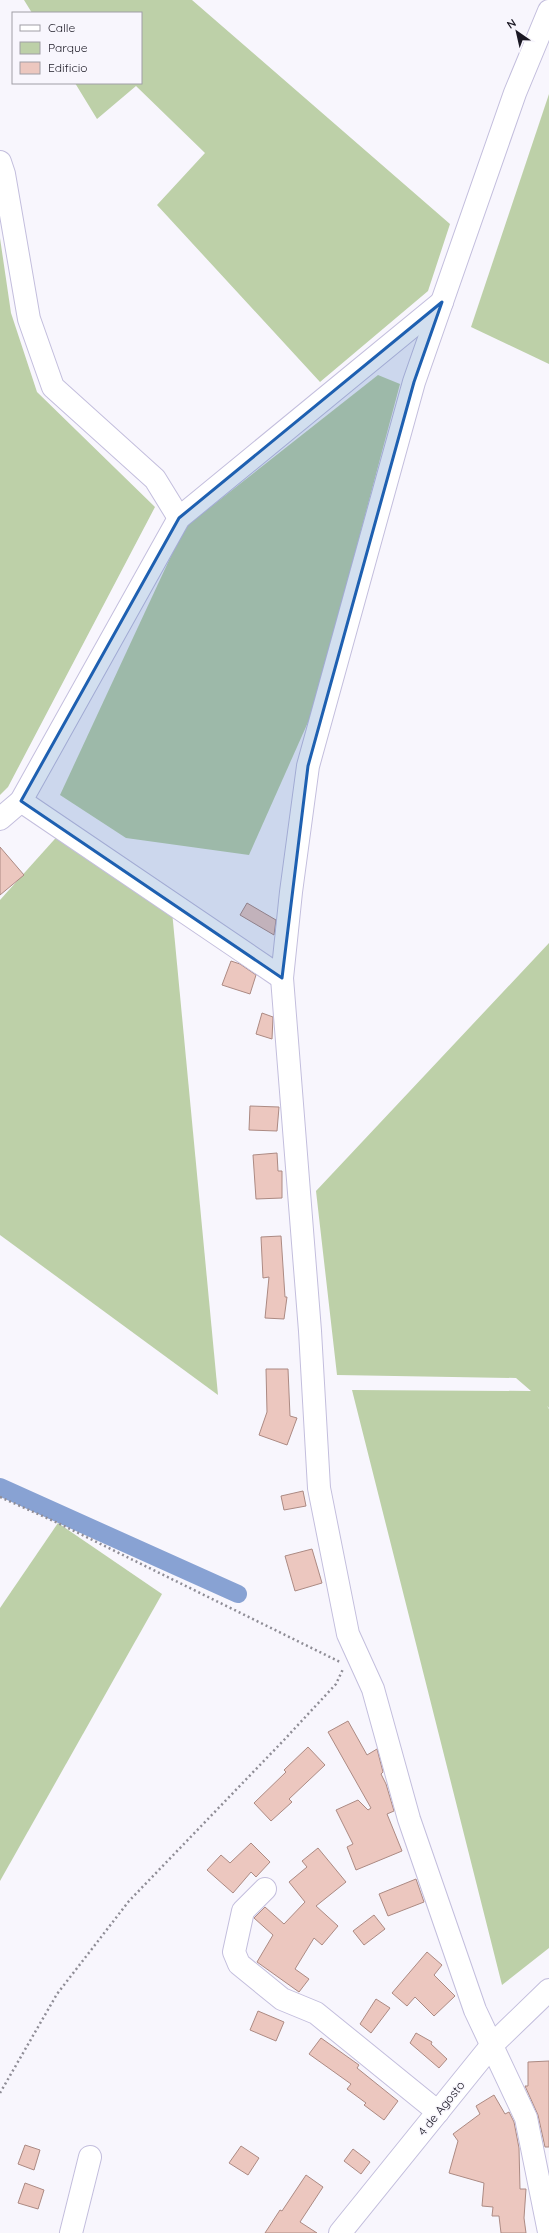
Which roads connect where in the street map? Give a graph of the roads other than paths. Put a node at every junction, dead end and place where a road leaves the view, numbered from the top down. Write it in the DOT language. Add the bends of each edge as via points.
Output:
graph roads {
  1 [pos="549,11"];
  2 [pos="0,162"];
  3 [pos="442,302"];
  4 [pos="179,518"];
  5 [pos="21,801"];
  6 [pos="0,819"];
  7 [pos="282,978"];
  8 [pos="266,1889"];
  9 [pos="549,1990"];
  10 [pos="490,2046"];
  11 [pos="438,2112"];
  12 [pos="90,2156"];
  13 [pos="549,2232"];
  14 [pos="71,2233"];
  15 [pos="340,2233"];
  1 -- 3 [label="street" via="515,93"];
  2 -- 4 [label="street" via="29,319 53,388 155,479"];
  3 -- 4 [label="street"];
  3 -- 7 [label="street" via="414,382 308,766 290,892"];
  4 -- 5 [label="street"];
  5 -- 6 [label="street"];
  5 -- 7 [label="street"];
  7 -- 10 [label="street" via="310,1331 320,1495 348,1634 373,1689 410,1819 475,2010"];
  8 -- 11 [label="street" via="243,1911 234,1952 239,1964 282,1999 316,2013"];
  9 -- 10 [label="street, 4 de Agosto"];
  10 -- 11 [label="street, 4 de Agosto"];
  10 -- 13 [label="street" via="526,2118"];
  11 -- 15 [label="street, 4 de Agosto"];
  12 -- 14 [label="street"];
}
